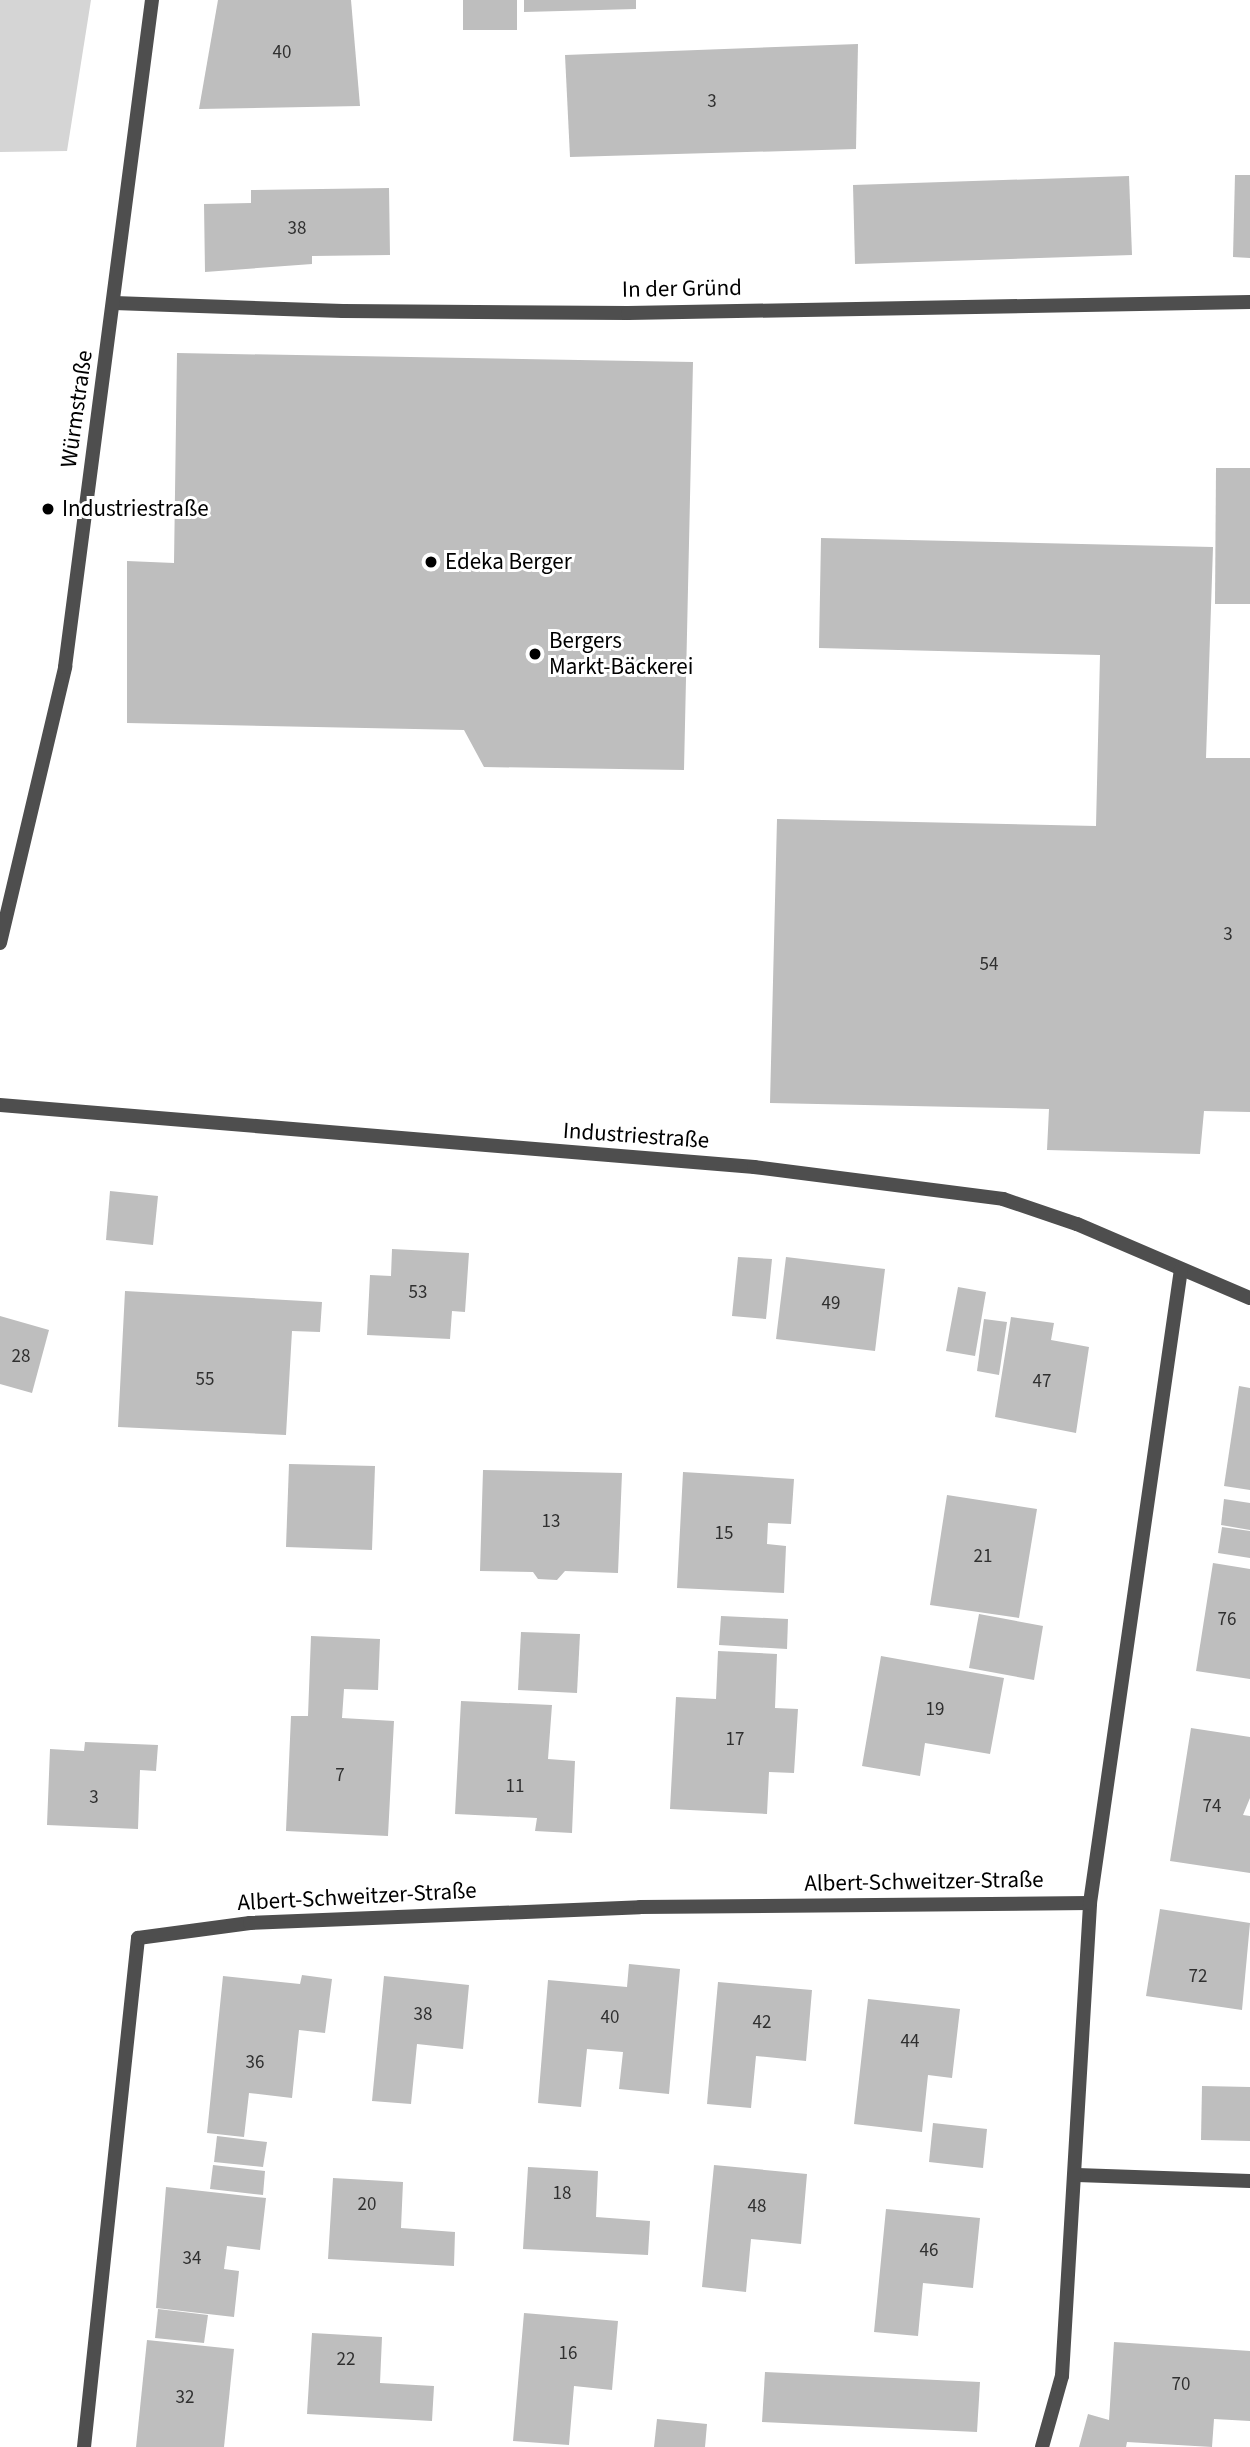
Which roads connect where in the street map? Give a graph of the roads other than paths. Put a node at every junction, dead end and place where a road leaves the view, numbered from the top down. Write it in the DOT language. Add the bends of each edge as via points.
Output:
graph roads {
  1 [pos="152,0"];
  2 [pos="1250,302"];
  3 [pos="114,303"];
  4 [pos="0,943"];
  5 [pos="0,1105"];
  6 [pos="1181,1269"];
  7 [pos="1250,1298"];
  8 [pos="1090,1903"];
  9 [pos="1077,2175"];
  10 [pos="1250,2181"];
  11 [pos="84,2447"];
  12 [pos="1042,2447"];
  1 -- 3 [label="street, Würmstraße"];
  2 -- 3 [label="street, In der Gründ" via="628,313 343,311"];
  3 -- 4 [label="street, Würmstraße" via="65,667"];
  5 -- 6 [label="street, Industriestraße" via="754,1167 1003,1199"];
  6 -- 7 [label="street, Industriestraße"];
  6 -- 8 [label="street"];
  8 -- 9 [label="street"];
  8 -- 11 [label="street, Albert-Schweitzer-Straße" via="640,1907 250,1923 138,1938"];
  9 -- 10 [label="street"];
  9 -- 12 [label="street" via="1062,2376"];
}
